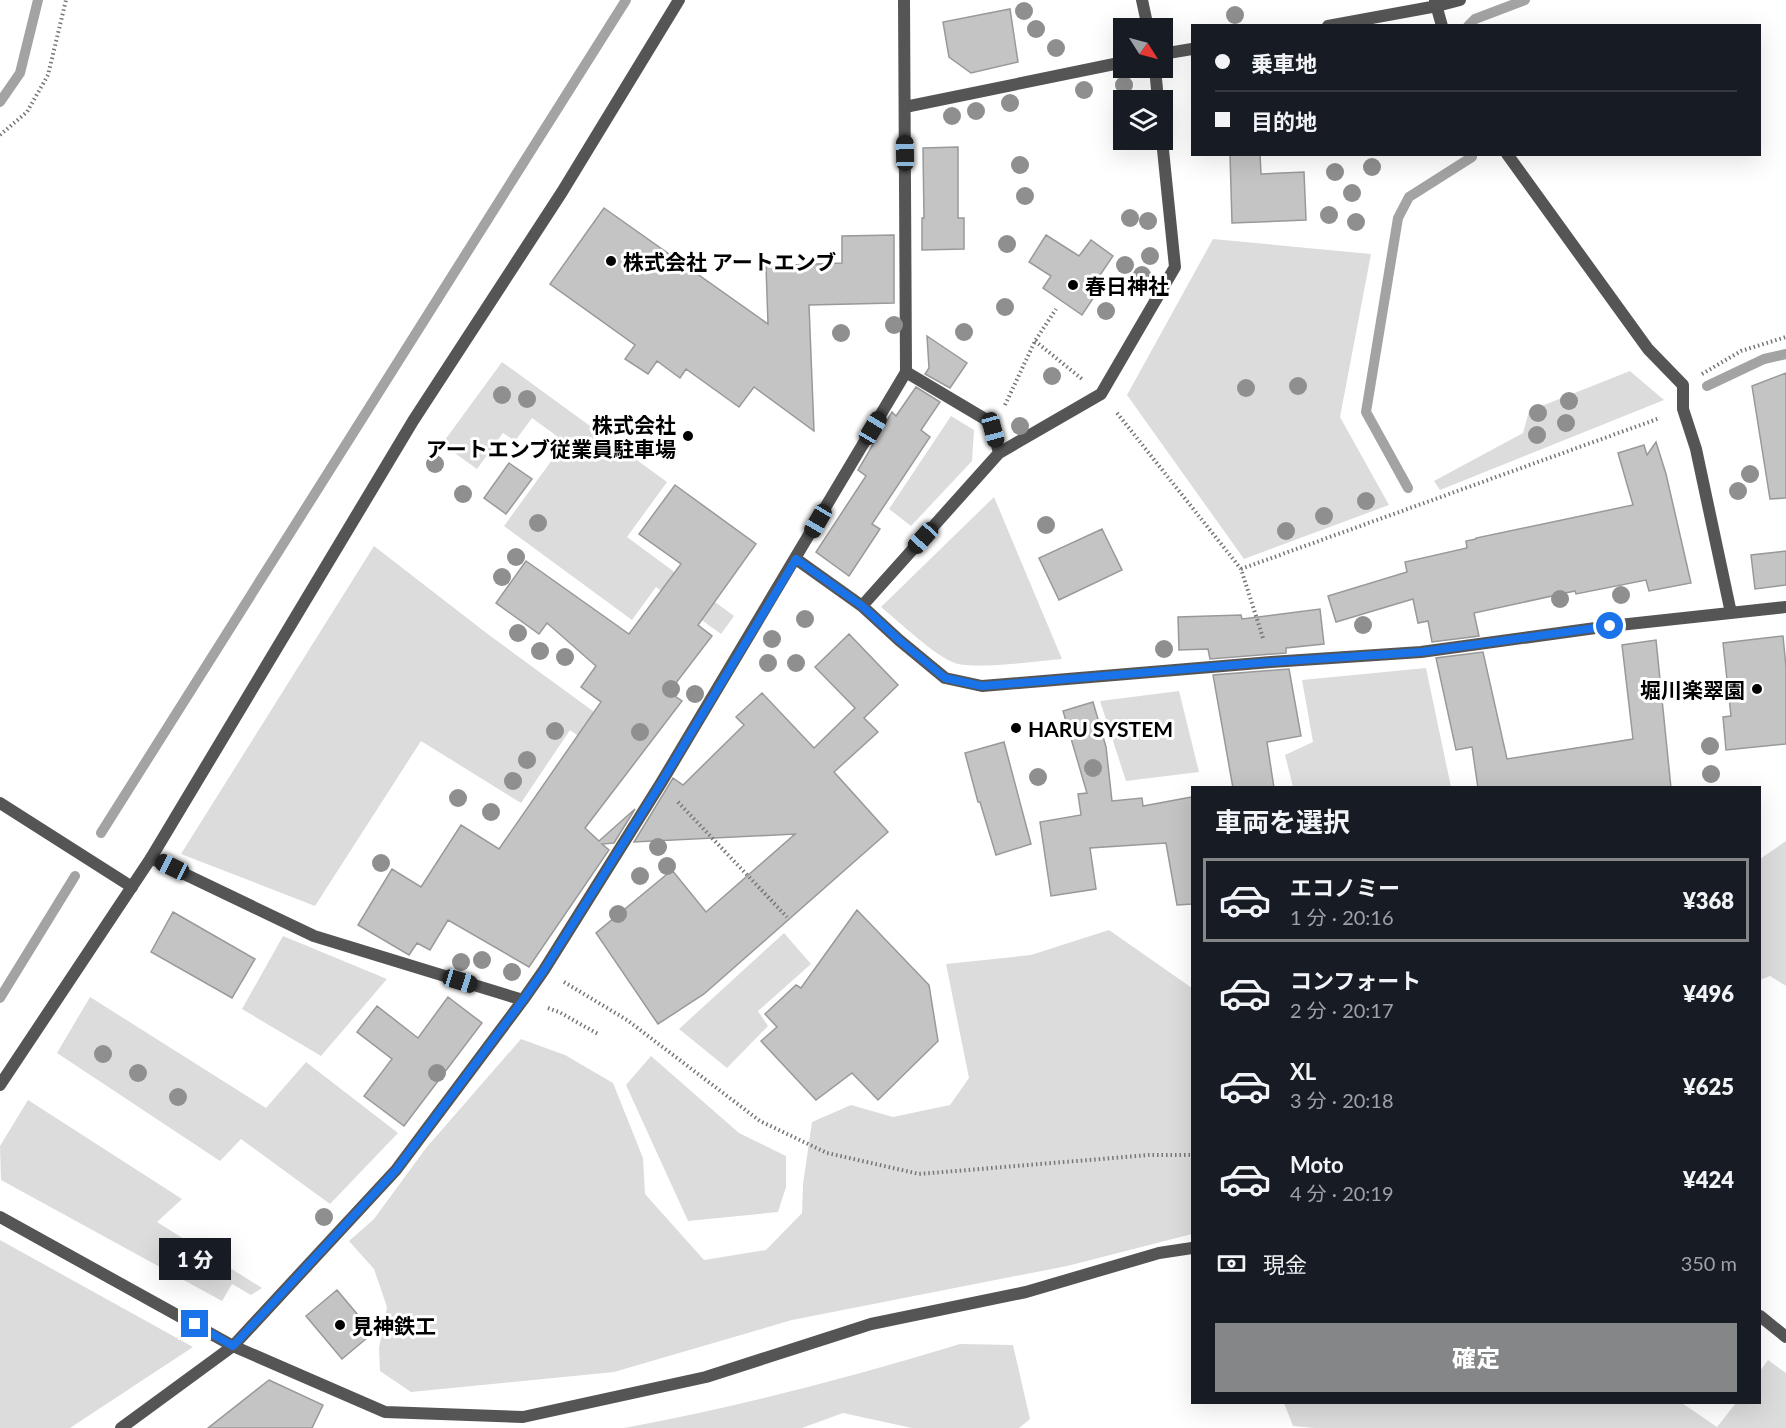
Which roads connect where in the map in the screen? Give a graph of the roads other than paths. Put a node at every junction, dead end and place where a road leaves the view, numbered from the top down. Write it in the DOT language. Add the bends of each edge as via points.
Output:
graph roads {
  1 [pos="679,0"];
  2 [pos="904,0"];
  3 [pos="1142,0"];
  4 [pos="1460,0"];
  5 [pos="1436,3"];
  6 [pos="1146,18"];
  7 [pos="1337,24"];
  8 [pos="1441,24"];
  9 [pos="1191,49"];
  10 [pos="1173,52"];
  11 [pos="1113,64"];
  12 [pos="905,107"];
  13 [pos="1163,150"];
  14 [pos="1508,156"];
  15 [pos="906,372"];
  16 [pos="999,453"];
  17 [pos="796,559"];
  18 [pos="862,606"];
  19 [pos="1786,608"];
  20 [pos="1731,613"];
  21 [pos="0,804"];
  22 [pos="152,858"];
  23 [pos="132,887"];
  24 [pos="523,1000"];
  25 [pos="0,1085"];
  26 [pos="0,1217"];
  27 [pos="1191,1248"];
  28 [pos="1761,1317"];
  29 [pos="1786,1337"];
  30 [pos="233,1346"];
  31 [pos="121,1428"];
  1 -- 22 [label="street" via="562,192 413,421"];
  2 -- 12 [label="street"];
  3 -- 6 [label="street"];
  4 -- 5 [label="street"];
  5 -- 7 [label="street"];
  5 -- 8 [label="street"];
  9 -- 10 [label="street"];
  11 -- 12 [label="street"];
  12 -- 15 [label="street"];
  13 -- 16 [label="street" via="1175,267 1101,394"];
  14 -- 20 [label="street" via="1648,349 1683,385 1683,409 1696,449"];
  15 -- 16 [label="street" via="985,419 993,430"];
  15 -- 17 [label="street"];
  16 -- 18 [label="street"];
  17 -- 18 [label="street"];
  17 -- 24 [label="street" via="661,783"];
  18 -- 20 [label="street" via="945,678 982,686 1421,652"];
  19 -- 20 [label="street"];
  21 -- 23 [label="street"];
  22 -- 23 [label="street"];
  22 -- 24 [label="street" via="314,936"];
  23 -- 25 [label="street"];
  24 -- 30 [label="street" via="396,1170"];
  26 -- 30 [label="street"];
  27 -- 30 [label="street" via="1159,1253 1026,1292 871,1324 706,1377 523,1417 385,1412"];
  28 -- 29 [label="street"];
  30 -- 31 [label="street"];
}
